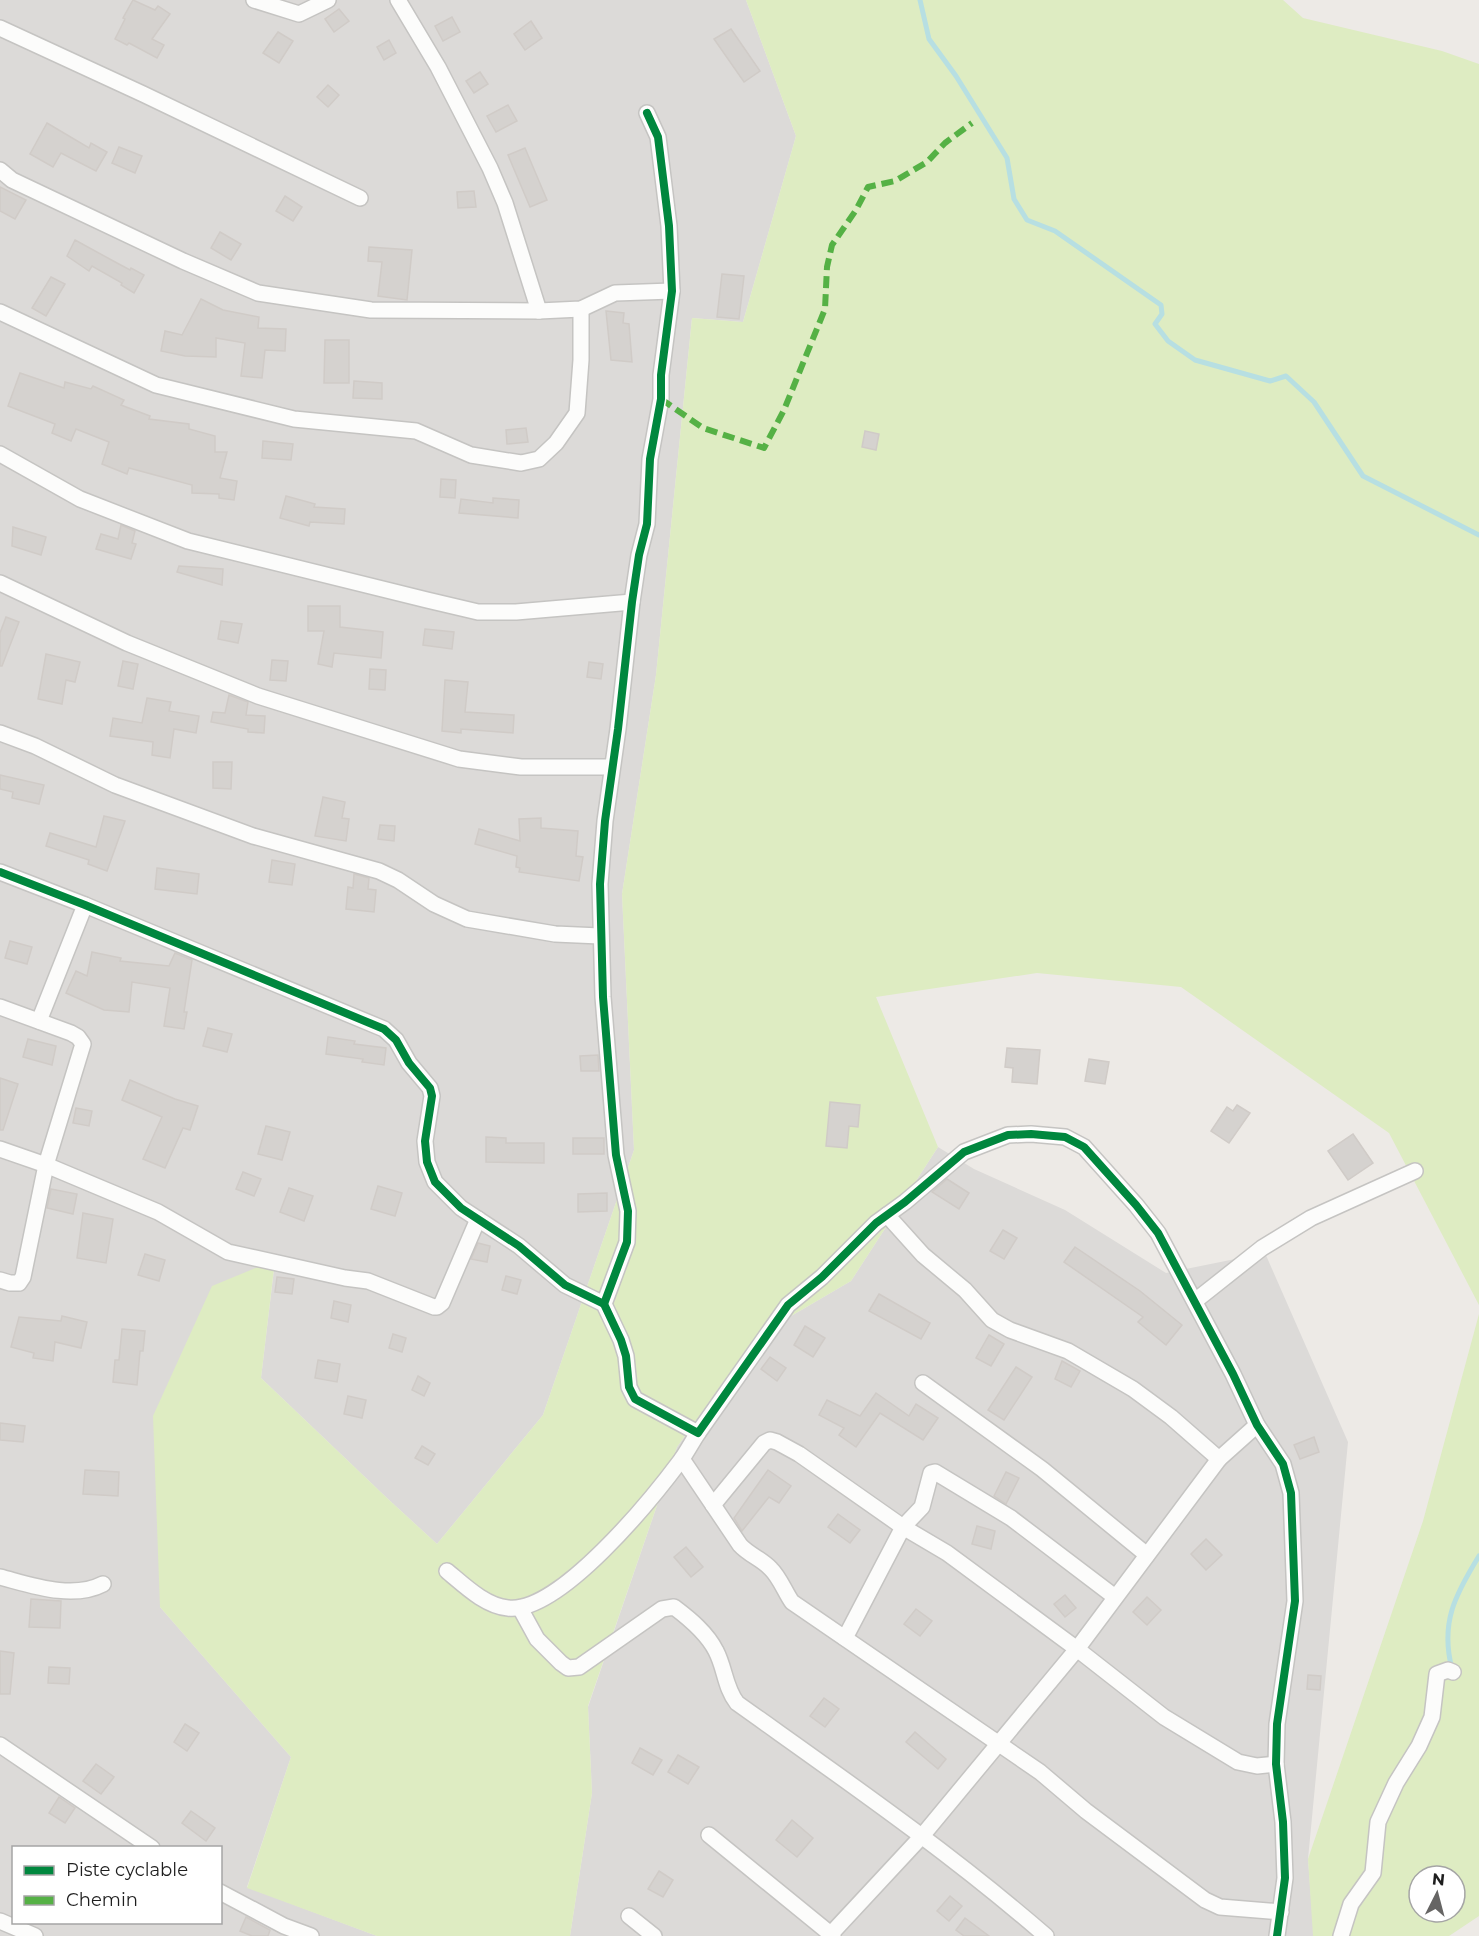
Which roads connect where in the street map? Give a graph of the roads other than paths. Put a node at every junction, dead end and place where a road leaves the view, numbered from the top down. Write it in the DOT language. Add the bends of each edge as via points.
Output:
graph roads {
  1 [pos="254,0"];
  2 [pos="281,0"];
  3 [pos="328,0"];
  4 [pos="398,0"];
  5 [pos="299,14"];
  6 [pos="0,28"];
  7 [pos="647,113"];
  8 [pos="0,170"];
  9 [pos="360,198"];
  10 [pos="672,291"];
  11 [pos="581,309"];
  12 [pos="539,311"];
  13 [pos="0,312"];
  14 [pos="0,454"];
  15 [pos="0,583"];
  16 [pos="632,603"];
  17 [pos="0,733"];
  18 [pos="612,767"];
  19 [pos="0,872"];
  20 [pos="85,904"];
  21 [pos="600,936"];
  22 [pos="0,1007"];
  23 [pos="39,1021"];
  24 [pos="0,1149"];
  25 [pos="46,1165"];
  26 [pos="1415,1171"];
  27 [pos="887,1215"];
  28 [pos="478,1219"];
  29 [pos="0,1280"];
  30 [pos="1195,1301"];
  31 [pos="604,1304"];
  32 [pos="923,1383"];
  33 [pos="1257,1425"];
  34 [pos="698,1433"];
  35 [pos="682,1459"];
  36 [pos="1219,1459"];
  37 [pos="713,1505"];
  38 [pos="903,1527"];
  39 [pos="1147,1555"];
  40 [pos="447,1571"];
  41 [pos="0,1577"];
  42 [pos="103,1584"];
  43 [pos="1115,1597"];
  44 [pos="520,1608"];
  45 [pos="844,1638"];
  46 [pos="1077,1649"];
  47 [pos="1453,1672"];
  48 [pos="997,1743"];
  49 [pos="0,1745"];
  50 [pos="1276,1764"];
  51 [pos="709,1835"];
  52 [pos="922,1836"];
  53 [pos="149,1846"];
  54 [pos="222,1893"];
  55 [pos="1281,1912"];
  56 [pos="629,1916"];
  57 [pos="0,1921"];
  58 [pos="831,1935"];
  59 [pos="35,1936"];
  60 [pos="311,1936"];
  61 [pos="654,1936"];
  62 [pos="1046,1936"];
  63 [pos="1277,1936"];
  64 [pos="1341,1936"];
  1 -- 5 [label="street"];
  2 -- 5 [label="street"];
  3 -- 5 [label="street"];
  4 -- 12 [label="street" via="490,168"];
  6 -- 9 [label="street"];
  7 -- 10 [label="street" via="658,137"];
  8 -- 12 [label="street" via="22,185 258,293 371,309"];
  10 -- 11 [label="street" via="615,293"];
  10 -- 16 [label="street" via="650,459 647,524"];
  11 -- 12 [label="street"];
  11 -- 13 [label="street" via="577,413 539,459 520,463 471,455 416,431 294,419 156,385"];
  14 -- 16 [label="street" via="80,499 188,541 427,600 478,612"];
  15 -- 18 [label="street" via="127,643 258,696 459,759 520,767"];
  16 -- 18 [label="street"];
  17 -- 21 [label="street" via="115,786 253,836 378,871 467,919 555,934"];
  18 -- 21 [label="street" via="600,884"];
  19 -- 20 [label="street"];
  20 -- 23 [label="street"];
  20 -- 28 [label="street" via="384,1029 430,1088 425,1141 427,1162 435,1182"];
  21 -- 31 [label="street" via="616,1155 628,1211 627,1242"];
  22 -- 23 [label="street"];
  23 -- 25 [label="street" via="78,1037 83,1044"];
  24 -- 25 [label="street"];
  25 -- 28 [label="street" via="171,1218 228,1252 368,1281 437,1307"];
  25 -- 29 [label="street" via="23,1276 19,1283"];
  26 -- 30 [label="street" via="1311,1218 1262,1248"];
  27 -- 30 [label="street" via="964,1152 991,1140 1031,1134 1065,1137 1084,1147 1136,1205 1158,1233"];
  27 -- 34 [label="street" via="788,1305"];
  27 -- 36 [label="street" via="922,1255 965,1290 992,1320 1068,1351 1133,1389"];
  28 -- 31 [label="street" via="519,1246 565,1285"];
  30 -- 33 [label="street"];
  31 -- 34 [label="street" via="626,1356 628,1387 634,1399"];
  32 -- 39 [label="street" via="1042,1469"];
  33 -- 36 [label="street"];
  33 -- 50 [label="street" via="1283,1464 1293,1515 1295,1601 1277,1724"];
  34 -- 35 [label="street"];
  35 -- 37 [label="street"];
  35 -- 44 [label="street" via="599,1555 546,1598"];
  36 -- 39 [label="street"];
  37 -- 38 [label="street" via="770,1440 799,1454"];
  37 -- 45 [label="street" via="747,1553 774,1571 792,1602"];
  38 -- 43 [label="street" via="922,1507 929,1477 935,1472 1011,1518"];
  38 -- 45 [label="street"];
  38 -- 46 [label="street" via="947,1553"];
  39 -- 43 [label="street"];
  40 -- 44 [label="street" via="486,1600"];
  41 -- 42 [label="street" via="80,1591"];
  43 -- 46 [label="street"];
  44 -- 52 [label="street" via="537,1639 565,1667 572,1669 662,1609 674,1607 695,1624 717,1652 730,1694 737,1703"];
  45 -- 48 [label="street"];
  46 -- 48 [label="street"];
  46 -- 50 [label="street" via="1164,1718 1238,1762"];
  47 -- 64 [label="street" via="1437,1674 1432,1717 1378,1822 1373,1873 1351,1904"];
  48 -- 52 [label="street"];
  48 -- 55 [label="street" via="1205,1900 1220,1907"];
  49 -- 53 [label="street"];
  50 -- 55 [label="street" via="1285,1878"];
  51 -- 58 [label="street"];
  52 -- 58 [label="street"];
  52 -- 62 [label="street"];
  54 -- 60 [label="street"];
  55 -- 63 [label="street"];
  56 -- 61 [label="street"];
  57 -- 59 [label="street"];
}
